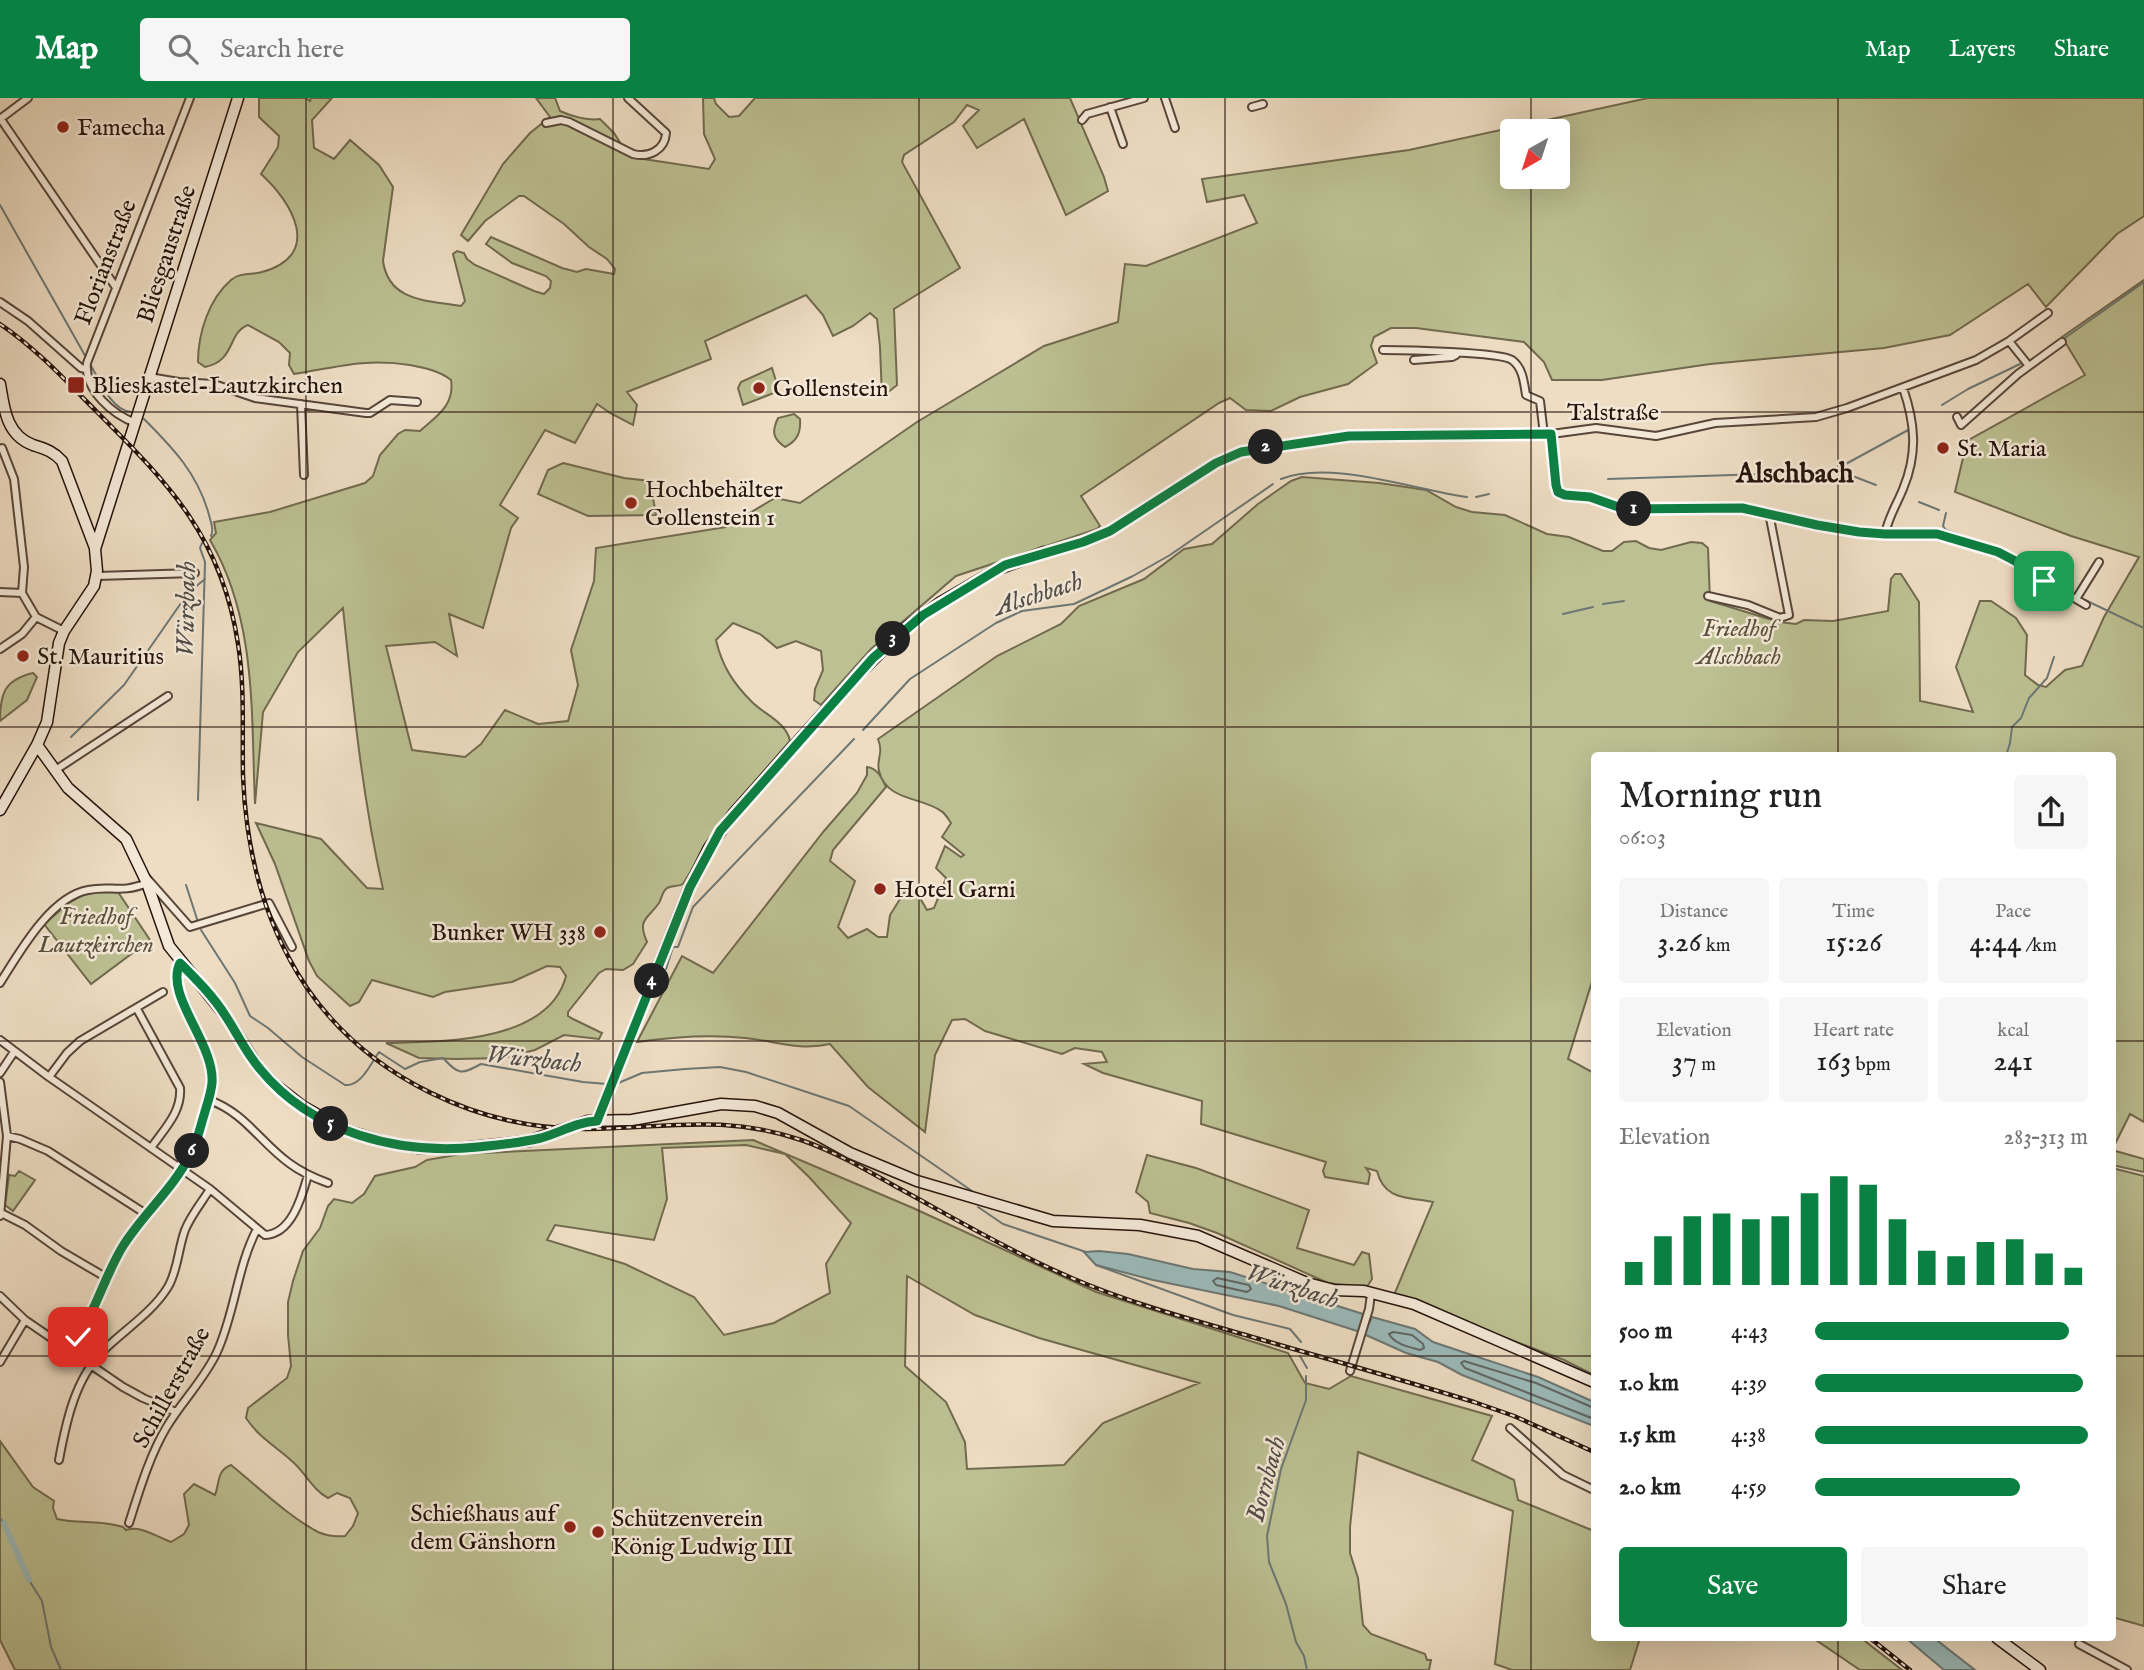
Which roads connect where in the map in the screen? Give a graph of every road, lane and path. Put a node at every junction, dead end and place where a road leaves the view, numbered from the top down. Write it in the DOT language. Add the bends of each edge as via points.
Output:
graph roads {
  1 [pos="28,98"];
  2 [pos="190,98"];
  3 [pos="238,98"];
  4 [pos="628,98"];
  5 [pos="1144,98"];
  6 [pos="1165,98"];
  7 [pos="1255,98"];
  8 [pos="1257,106"];
  9 [pos="1110,107"];
  10 [pos="0,118"];
  11 [pos="1082,120"];
  12 [pos="546,123"];
  13 [pos="1175,128"];
  14 [pos="1123,144"];
  15 [pos="116,286"];
  16 [pos="0,302"];
  17 [pos="2048,313"];
  18 [pos="2009,341"];
  19 [pos="2062,342"];
  20 [pos="1383,351"];
  21 [pos="1459,354"];
  22 [pos="1414,360"];
  23 [pos="87,363"];
  24 [pos="2029,366"];
  25 [pos="149,376"];
  26 [pos="0,384"];
  27 [pos="1903,388"];
  28 [pos="417,402"];
  29 [pos="301,404"];
  30 [pos="1957,417"];
  31 [pos="136,423"];
  32 [pos="1548,434"];
  33 [pos="2,449"];
  34 [pos="304,475"];
  35 [pos="1769,513"];
  36 [pos="86,523"];
  37 [pos="103,523"];
  38 [pos="1885,534"];
  39 [pos="96,548"];
  40 [pos="1044,552"];
  41 [pos="2098,562"];
  42 [pos="195,573"];
  43 [pos="97,576"];
  44 [pos="0,592"];
  45 [pos="22,593"];
  46 [pos="1708,596"];
  47 [pos="2076,599"];
  48 [pos="2086,605"];
  49 [pos="36,617"];
  50 [pos="64,631"];
  51 [pos="0,649"];
  52 [pos="167,696"];
  53 [pos="37,745"];
  54 [pos="30,756"];
  55 [pos="54,771"];
  56 [pos="0,810"];
  57 [pos="145,879"];
  58 [pos="292,947"];
  59 [pos="180,963"];
  60 [pos="0,983"];
  61 [pos="163,992"];
  62 [pos="137,1009"];
  63 [pos="0,1040"];
  64 [pos="14,1052"];
  65 [pos="0,1073"];
  66 [pos="49,1077"];
  67 [pos="0,1082"];
  68 [pos="209,1100"];
  69 [pos="597,1121"];
  70 [pos="7,1136"];
  71 [pos="151,1148"];
  72 [pos="182,1170"];
  73 [pos="308,1175"];
  74 [pos="328,1183"];
  75 [pos="210,1189"];
  76 [pos="146,1214"];
  77 [pos="0,1215"];
  78 [pos="257,1229"];
  79 [pos="107,1278"];
  80 [pos="1371,1294"];
  81 [pos="0,1296"];
  82 [pos="25,1320"];
  83 [pos="69,1349"];
  84 [pos="0,1362"];
  85 [pos="91,1365"];
  86 [pos="1350,1371"];
  87 [pos="1591,1381"];
  88 [pos="176,1412"];
  89 [pos="1510,1428"];
  90 [pos="59,1460"];
  91 [pos="1591,1489"];
  92 [pos="129,1523"];
  93 [pos="2001,1641"];
  94 [pos="2079,1644"];
  95 [pos="2040,1670"];
  96 [pos="2127,1670"];
  1 -- 10 [label="street"];
  2 -- 15 [label="street, Florianstraße"];
  3 -- 25 [label="main road, Bliesgaustraße"];
  4 -- 12 [label="street" via="666,133 666,140 652,153 640,156 569,122"];
  5 -- 9 [label="street"];
  6 -- 13 [label="street"];
  7 -- 8 [label="street"];
  9 -- 11 [label="street"];
  9 -- 14 [label="street"];
  10 -- 15 [label="street"];
  15 -- 23 [label="street, Florianstraße"];
  16 -- 23 [label="street" via="81,368"];
  17 -- 18 [label="street, Talstraße"];
  18 -- 24 [label="street"];
  18 -- 27 [label="street, Talstraße" via="1976,360"];
  19 -- 24 [label="street"];
  20 -- 21 [label="street"];
  21 -- 22 [label="street"];
  21 -- 32 [label="street" via="1500,356 1514,362 1526,395 1539,401"];
  23 -- 31 [label="street" via="91,386 123,417"];
  24 -- 30 [label="street" via="1961,425"];
  25 -- 29 [label="street" via="214,384 255,398"];
  25 -- 31 [label="main road, Bliesgaustraße"];
  26 -- 36 [label="main road" via="9,425 25,442 51,451 62,461"];
  27 -- 32 [label="street, Talstraße" via="1816,417 1715,423 1656,436 1595,428"];
  27 -- 38 [label="street" via="1914,425 1914,453"];
  28 -- 29 [label="street" via="390,400 370,413"];
  29 -- 34 [label="street"];
  31 -- 37 [label="main road, Bliesgaustraße"];
  32 -- 35 [label="street" via="1561,494 1582,495 1624,509 1731,508"];
  32 -- 40 [label="street, Talstraße" via="1349,436 1241,452 1110,531"];
  33 -- 45 [label="street" via="14,479 24,567"];
  35 -- 38 [label="street"];
  35 -- 46 [label="street" via="1789,615 1780,618"];
  36 -- 37 [label="main road"];
  36 -- 39 [label="main road"];
  37 -- 39 [label="main road, Bliesgaustraße"];
  38 -- 47 [label="street" via="1937,534 1989,549"];
  39 -- 43 [label="main road"];
  40 -- 69 [label="main road, Talstraße" via="996,570 903,630 734,813 709,848 690,887"];
  41 -- 47 [label="street"];
  42 -- 43 [label="street"];
  43 -- 50 [label="main road"];
  44 -- 45 [label="street"];
  45 -- 49 [label="street"];
  47 -- 48 [label="street"];
  49 -- 50 [label="street"];
  49 -- 51 [label="street"];
  50 -- 53 [label="main road" via="49,714"];
  52 -- 55 [label="street"];
  53 -- 54 [label="main road"];
  53 -- 55 [label="main road"];
  54 -- 55 [label="main road"];
  54 -- 56 [label="main road"];
  55 -- 57 [label="main road" via="126,839"];
  57 -- 58 [label="street" via="190,927 269,902"];
  57 -- 59 [label="main road" via="169,946"];
  57 -- 60 [label="street" via="128,890 84,891 69,898 29,938"];
  59 -- 68 [label="street" via="176,982 211,1067"];
  59 -- 69 [label="main road" via="213,999 266,1077 317,1116 361,1136 437,1149 492,1146 541,1138"];
  61 -- 62 [label="street"];
  62 -- 66 [label="street" via="80,1041"];
  62 -- 71 [label="street" via="180,1088 176,1111"];
  63 -- 64 [label="street"];
  64 -- 65 [label="street"];
  64 -- 66 [label="street"];
  66 -- 71 [label="street"];
  67 -- 70 [label="street"];
  68 -- 72 [label="street"];
  68 -- 73 [label="street" via="241,1118"];
  69 -- 80 [label="main road" via="632,1120 721,1104 755,1106 778,1113 874,1165 928,1184 1054,1221 1140,1225 1198,1236 1307,1283"];
  70 -- 76 [label="street" via="47,1151"];
  70 -- 77 [label="street"];
  71 -- 72 [label="street"];
  72 -- 75 [label="street"];
  72 -- 76 [label="street"];
  73 -- 74 [label="street"];
  73 -- 78 [label="street" via="298,1207 278,1231 265,1235"];
  75 -- 78 [label="street"];
  75 -- 85 [label="street" via="187,1226 166,1289"];
  76 -- 79 [label="street"];
  77 -- 79 [label="street" via="25,1224"];
  78 -- 88 [label="street, Schillerstraße" via="218,1349"];
  79 -- 83 [label="street"];
  80 -- 86 [label="street"];
  80 -- 87 [label="main road" via="1414,1304"];
  81 -- 82 [label="street"];
  82 -- 83 [label="street"];
  82 -- 84 [label="street"];
  83 -- 85 [label="street"];
  85 -- 88 [label="street" via="133,1393"];
  85 -- 90 [label="street" via="72,1406"];
  88 -- 92 [label="street, Schillerstraße" via="156,1447"];
  89 -- 91 [label="street" via="1563,1475"];
  93 -- 95 [label="main road"];
  94 -- 96 [label="street"];
}
